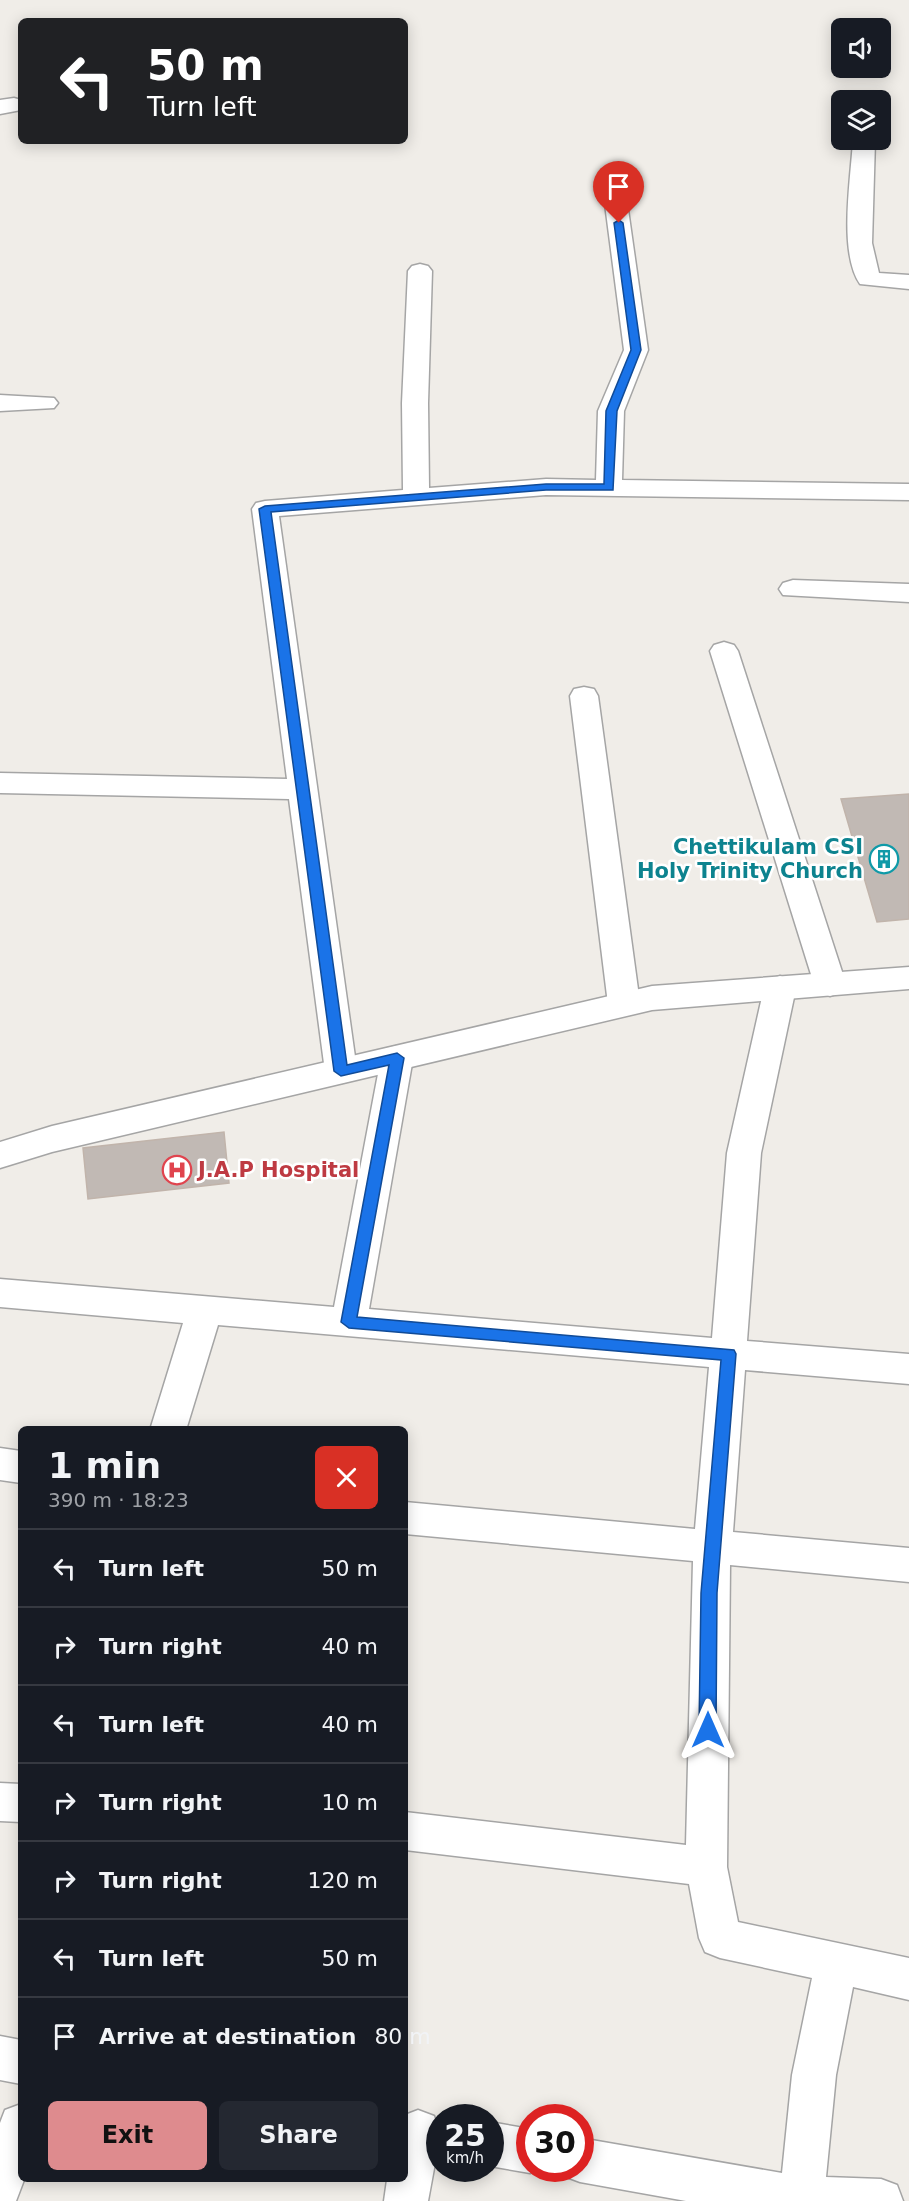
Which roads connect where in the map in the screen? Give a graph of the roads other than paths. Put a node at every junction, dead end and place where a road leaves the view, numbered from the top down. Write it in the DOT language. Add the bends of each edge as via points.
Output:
graph roads {
  1 [pos="864,150"];
  2 [pos="613,181"];
  3 [pos="420,271"];
  4 [pos="909,282"];
  5 [pos="0,403"];
  6 [pos="45,403"];
  7 [pos="609,488"];
  8 [pos="909,492"];
  9 [pos="416,497"];
  10 [pos="793,589"];
  11 [pos="909,593"];
  12 [pos="724,651"];
  13 [pos="584,696"];
  14 [pos="0,783"];
  15 [pos="303,789"];
  16 [pos="909,978"];
  17 [pos="830,984"];
  18 [pos="780,988"];
  19 [pos="624,1004"];
  20 [pos="397,1058"];
  21 [pos="341,1071"];
  22 [pos="0,1155"];
  23 [pos="0,1293"];
  24 [pos="205,1310"];
  25 [pos="349,1322"];
  26 [pos="729,1354"];
  27 [pos="909,1369"];
  28 [pos="169,1426"];
  29 [pos="0,1464"];
  30 [pos="18,1467"];
  31 [pos="408,1518"];
  32 [pos="712,1547"];
  33 [pos="909,1565"];
  34 [pos="0,1802"];
  35 [pos="18,1803"];
  36 [pos="408,1831"];
  37 [pos="706,1868"];
  38 [pos="836,1963"];
  39 [pos="909,1979"];
  40 [pos="0,2058"];
  41 [pos="18,2061"];
  42 [pos="421,2132"];
  43 [pos="18,2134"];
  44 [pos="594,2163"];
  45 [pos="0,2185"];
  46 [pos="801,2200"];
  47 [pos="406,2201"];
  48 [pos="881,2201"];
  1 -- 4 [label="street" via="860,243 869,279"];
  2 -- 7 [label="street" via="636,350 611,411"];
  3 -- 9 [label="street"];
  5 -- 6 [label="street"];
  7 -- 8 [label="street"];
  7 -- 9 [label="street" via="546,487"];
  9 -- 15 [label="street" via="265,509"];
  10 -- 11 [label="street"];
  12 -- 17 [label="street"];
  13 -- 19 [label="street"];
  14 -- 15 [label="street"];
  15 -- 21 [label="street"];
  16 -- 17 [label="street"];
  17 -- 18 [label="street"];
  18 -- 19 [label="street" via="652,998"];
  18 -- 26 [label="street" via="744,1153"];
  19 -- 20 [label="street"];
  20 -- 21 [label="street"];
  20 -- 25 [label="street"];
  21 -- 22 [label="street" via="52,1139"];
  23 -- 24 [label="street"];
  24 -- 25 [label="street"];
  24 -- 28 [label="street"];
  25 -- 26 [label="street"];
  26 -- 27 [label="street"];
  26 -- 32 [label="street"];
  29 -- 30 [label="street"];
  31 -- 32 [label="street"];
  32 -- 33 [label="street"];
  32 -- 37 [label="street"];
  34 -- 35 [label="street"];
  36 -- 37 [label="street"];
  37 -- 38 [label="street" via="720,1938"];
  38 -- 39 [label="street"];
  38 -- 46 [label="street" via="814,2075"];
  40 -- 41 [label="street"];
  42 -- 47 [label="street"];
  43 -- 45 [label="street"];
  44 -- 46 [label="street"];
  46 -- 48 [label="street"];
}
